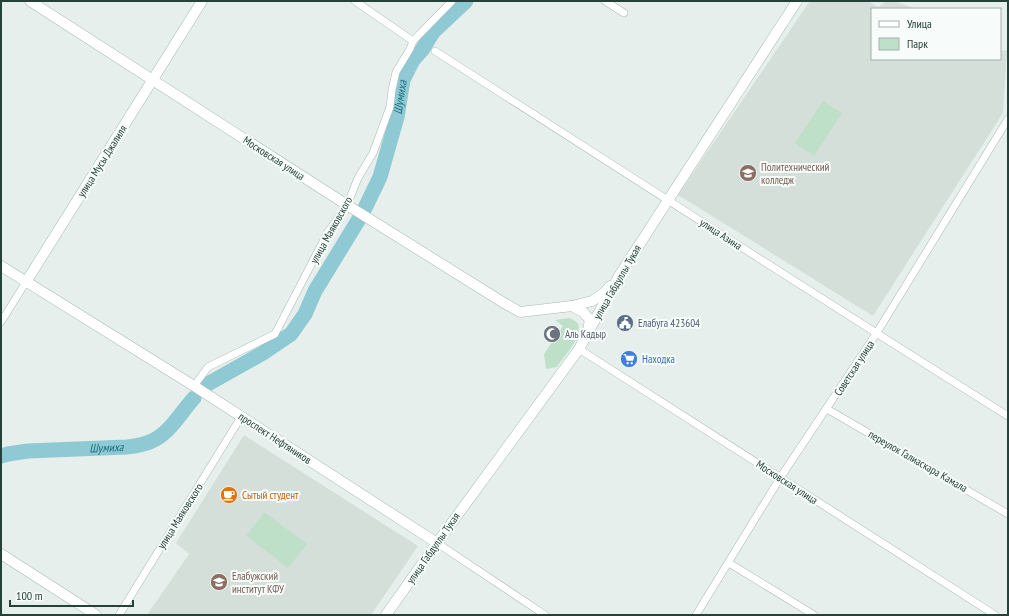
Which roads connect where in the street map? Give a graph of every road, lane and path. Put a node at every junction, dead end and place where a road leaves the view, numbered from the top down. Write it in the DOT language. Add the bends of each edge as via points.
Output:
graph roads {
  1 [pos="30,1"];
  2 [pos="202,1"];
  3 [pos="355,1"];
  4 [pos="452,1"];
  5 [pos="605,1"];
  6 [pos="797,1"];
  7 [pos="624,13"];
  8 [pos="413,41"];
  9 [pos="435,51"];
  10 [pos="153,80"];
  11 [pos="1008,119"];
  12 [pos="668,199"];
  13 [pos="347,205"];
  14 [pos="1,266"];
  15 [pos="619,276"];
  16 [pos="26,282"];
  17 [pos="572,306"];
  18 [pos="1,322"];
  19 [pos="588,334"];
  20 [pos="876,334"];
  21 [pos="579,349"];
  22 [pos="194,386"];
  23 [pos="827,409"];
  24 [pos="1008,416"];
  25 [pos="241,417"];
  26 [pos="780,478"];
  27 [pos="1008,514"];
  28 [pos="437,542"];
  29 [pos="1,554"];
  30 [pos="729,563"];
  31 [pos="96,615"];
  32 [pos="119,615"];
  33 [pos="386,615"];
  34 [pos="545,615"];
  35 [pos="696,615"];
  36 [pos="814,615"];
  37 [pos="994,615"];
  1 -- 10 [label="main road, Московская улица"];
  2 -- 10 [label="main road, улица Мусы Джалиля"];
  3 -- 8 [label="street"];
  4 -- 8 [label="street, улица Маяковского"];
  5 -- 7 [label="street"];
  6 -- 12 [label="main road, улица Габдуллы Тукая"];
  8 -- 13 [label="street, улица Маяковского" via="396,72 384,126"];
  9 -- 12 [label="street, улица Азина"];
  10 -- 13 [label="main road, Московская улица"];
  10 -- 16 [label="main road, улица Мусы Джалиля"];
  11 -- 20 [label="street, Советская улица"];
  12 -- 15 [label="main road, улица Габдуллы Тукая"];
  12 -- 20 [label="street, улица Азина"];
  13 -- 17 [label="main road, Московская улица" via="520,312"];
  13 -- 22 [label="street, улица Маяковского" via="328,232 276,334 208,367"];
  14 -- 16 [label="main road, проспект Нефтяников"];
  15 -- 17 [label="main road" via="604,293 592,301"];
  15 -- 19 [label="main road, улица Габдуллы Тукая"];
  16 -- 18 [label="street, улица Мусы Джалиля"];
  16 -- 22 [label="main road, проспект Нефтяников"];
  17 -- 19 [label="main road" via="583,312 590,320"];
  19 -- 21 [label="main road, улица Габдуллы Тукая"];
  20 -- 23 [label="street, Советская улица"];
  20 -- 24 [label="street, улица Азина"];
  21 -- 26 [label="street, Московская улица"];
  21 -- 28 [label="main road, улица Габдуллы Тукая"];
  22 -- 25 [label="main road, проспект Нефтяников"];
  23 -- 26 [label="street, Советская улица"];
  23 -- 27 [label="street, переулок Галиаскара Камала"];
  25 -- 28 [label="main road, проспект Нефтяников"];
  25 -- 32 [label="street, улица Маяковского"];
  26 -- 30 [label="street, Советская улица"];
  26 -- 37 [label="street, Московская улица"];
  28 -- 33 [label="main road, улица Габдуллы Тукая"];
  28 -- 34 [label="street, проспект Нефтяников"];
  29 -- 31 [label="main road"];
  30 -- 35 [label="street, Советская улица"];
  30 -- 36 [label="street"];
}
